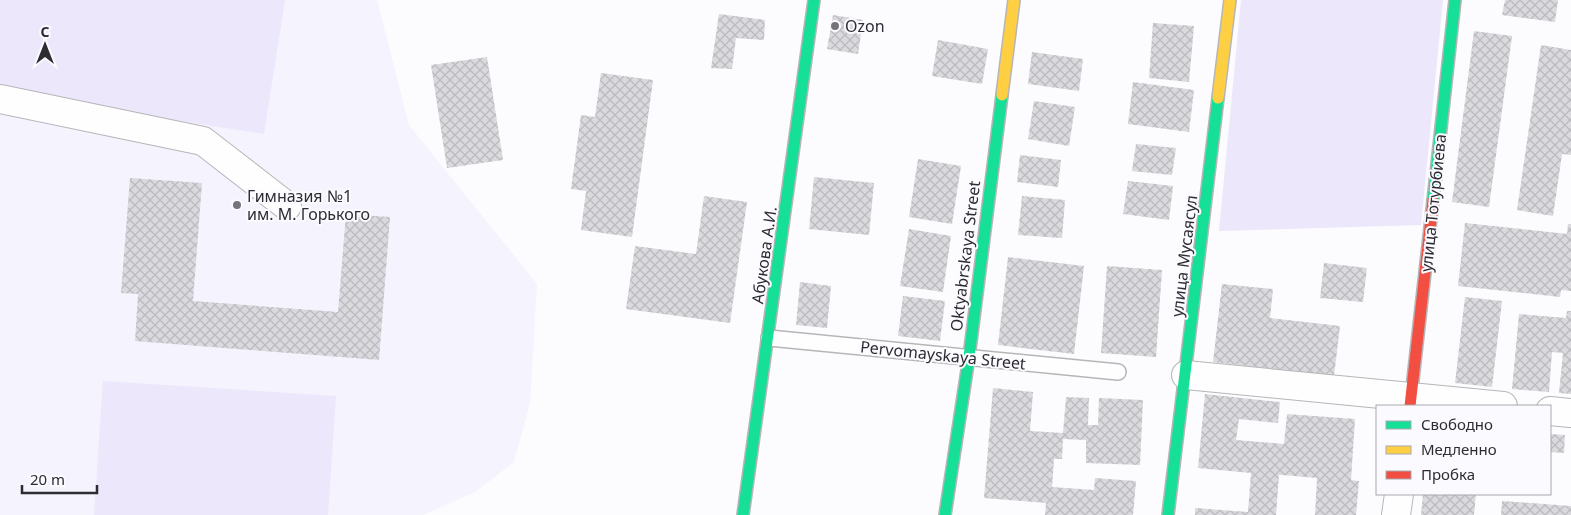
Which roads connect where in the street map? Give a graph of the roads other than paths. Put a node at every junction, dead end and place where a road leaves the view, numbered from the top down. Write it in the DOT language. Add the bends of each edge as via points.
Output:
graph roads {
  1 [pos="814,0"];
  2 [pos="1014,0"];
  3 [pos="1230,0"];
  4 [pos="1456,0"];
  5 [pos="0,99"];
  6 [pos="286,206"];
  7 [pos="769,338"];
  8 [pos="969,357"];
  9 [pos="1118,372"];
  10 [pos="1186,375"];
  11 [pos="1410,402"];
  12 [pos="1480,405"];
  13 [pos="1551,411"];
  14 [pos="1571,413"];
  15 [pos="1399,495"];
  16 [pos="743,515"];
  17 [pos="945,515"];
  18 [pos="1168,515"];
  19 [pos="1396,515"];
  1 -- 7 [label="street, Абукова А.И."];
  2 -- 8 [label="street, Oktyabrskaya Street"];
  3 -- 10 [label="street, улица Мусаясул"];
  4 -- 11 [label="street, улица Тотурбиева"];
  5 -- 6 [label="street" via="204,141"];
  7 -- 8 [label="lane, Pervomayskaya Street"];
  7 -- 16 [label="street, Абукова А.И."];
  8 -- 9 [label="lane, Pervomayskaya Street"];
  8 -- 17 [label="street, Oktyabrskaya Street"];
  10 -- 11 [label="street"];
  10 -- 18 [label="street, улица Мусаясул"];
  11 -- 12 [label="street"];
  13 -- 14 [label="street"];
  15 -- 19 [label="street"];
}
